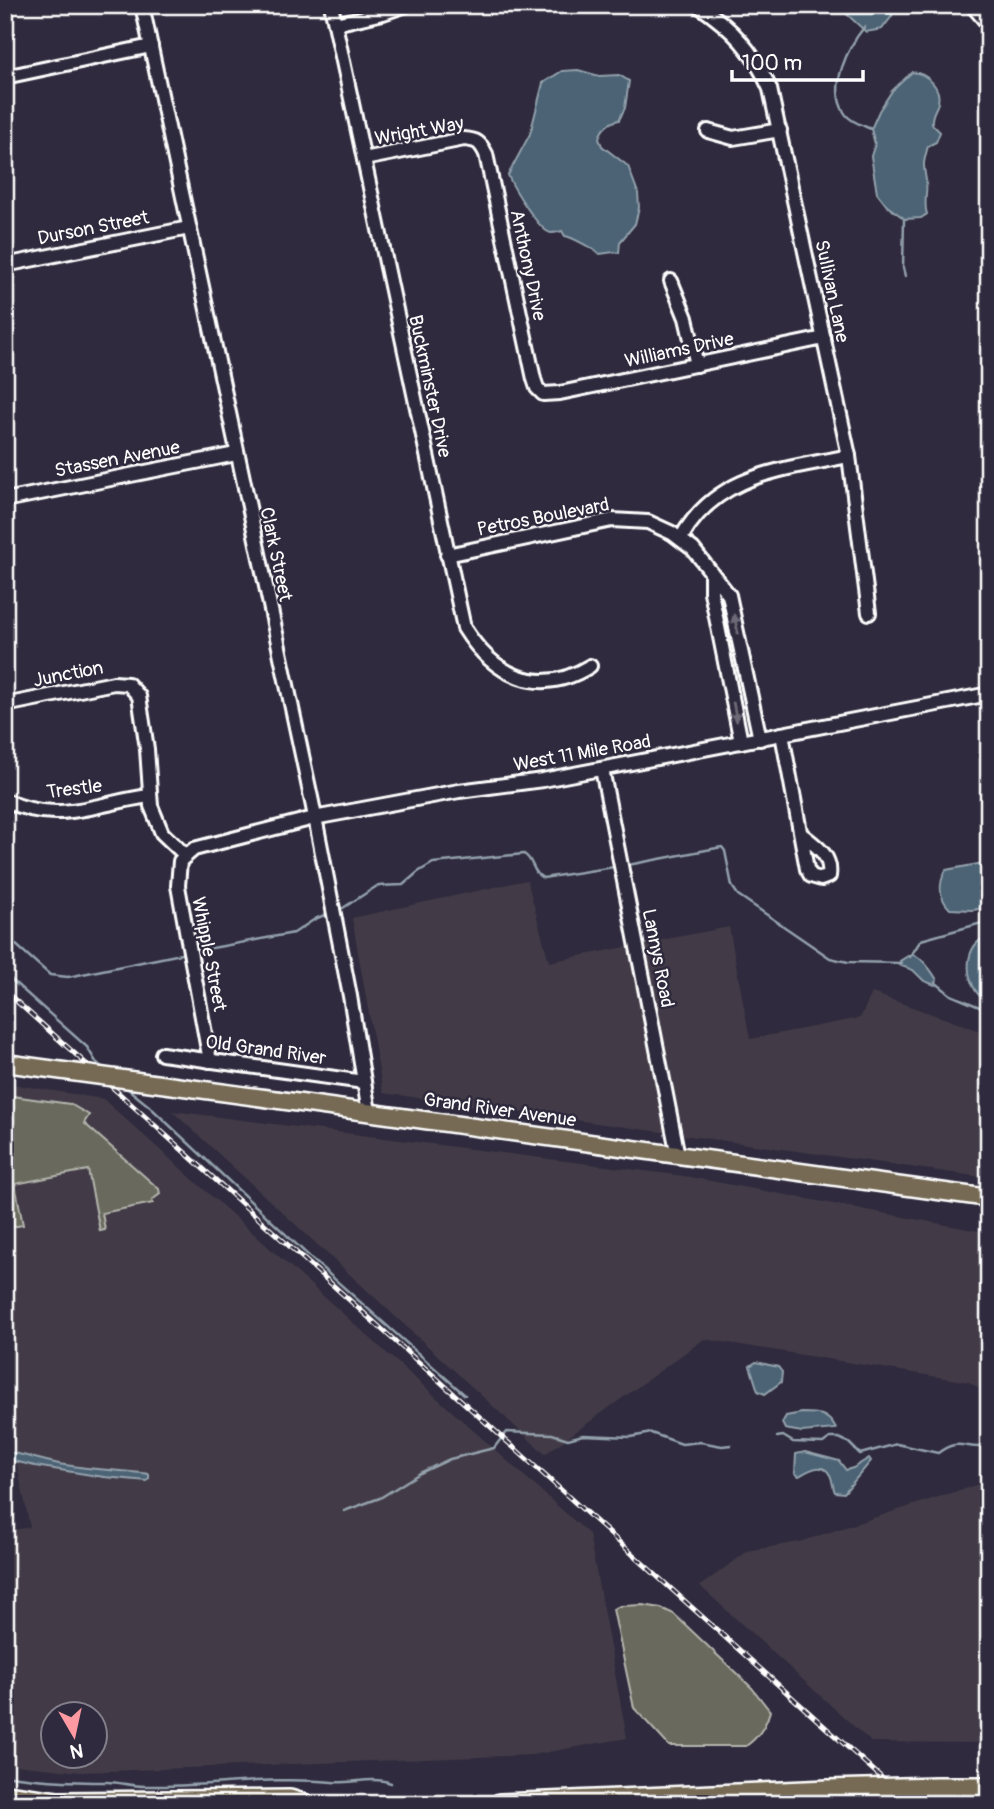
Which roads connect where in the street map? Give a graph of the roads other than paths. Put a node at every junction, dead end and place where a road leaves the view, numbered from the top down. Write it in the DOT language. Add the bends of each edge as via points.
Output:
graph roads {
  1 [pos="142,5"];
  2 [pos="331,5"];
  3 [pos="406,5"];
  4 [pos="698,5"];
  5 [pos="972,5"];
  6 [pos="335,24"];
  7 [pos="989,25"];
  8 [pos="151,46"];
  9 [pos="5,77"];
  10 [pos="780,130"];
  11 [pos="708,131"];
  12 [pos="481,143"];
  13 [pos="363,159"];
  14 [pos="189,228"];
  15 [pos="5,265"];
  16 [pos="670,281"];
  17 [pos="824,338"];
  18 [pos="697,365"];
  19 [pos="543,394"];
  20 [pos="236,454"];
  21 [pos="849,456"];
  22 [pos="5,500"];
  23 [pos="681,538"];
  24 [pos="447,555"];
  25 [pos="711,572"];
  26 [pos="869,613"];
  27 [pos="744,658"];
  28 [pos="724,661"];
  29 [pos="590,666"];
  30 [pos="989,694"];
  31 [pos="5,705"];
  32 [pos="782,734"];
  33 [pos="760,739"];
  34 [pos="741,742"];
  35 [pos="602,768"];
  36 [pos="149,796"];
  37 [pos="5,800"];
  38 [pos="314,818"];
  39 [pos="801,834"];
  40 [pos="185,855"];
  41 [pos="162,1054"];
  42 [pos="210,1061"];
  43 [pos="5,1063"];
  44 [pos="364,1082"];
  45 [pos="369,1112"];
  46 [pos="678,1156"];
  47 [pos="989,1198"];
  48 [pos="989,1787"];
  49 [pos="5,1795"];
  50 [pos="303,1804"];
  51 [pos="500,1804"];
  1 -- 8 [label="street, Clark Street"];
  2 -- 6 [label="street, Buckminster Drive"];
  3 -- 6 [label="street"];
  4 -- 10 [label="street, Sullivan Lane" via="729,27 762,69"];
  5 -- 7 [label="street"];
  6 -- 13 [label="street, Buckminster Drive"];
  8 -- 9 [label="street"];
  8 -- 14 [label="street, Clark Street"];
  10 -- 11 [label="street" via="733,138"];
  10 -- 17 [label="street, Sullivan Lane"];
  12 -- 13 [label="street, Wright Way" via="464,139"];
  12 -- 19 [label="street, Anthony Drive" via="534,379"];
  13 -- 24 [label="street, Buckminster Drive"];
  14 -- 15 [label="street, Durson Street"];
  14 -- 20 [label="street, Clark Street"];
  16 -- 18 [label="street" via="686,318"];
  17 -- 18 [label="street, Williams Drive"];
  17 -- 21 [label="street, Sullivan Lane"];
  18 -- 19 [label="street, Williams Drive"];
  20 -- 22 [label="street, Stassen Avenue"];
  20 -- 38 [label="street, Clark Street"];
  21 -- 23 [label="street" via="763,474 729,488 704,508"];
  21 -- 26 [label="street, Sullivan Lane"];
  23 -- 24 [label="street, Petros Boulevard" via="648,522 612,520"];
  23 -- 25 [label="street, Petros Boulevard"];
  24 -- 29 [label="street, Buckminster Drive" via="464,628 495,666 537,681 560,681"];
  27 -- 25 [label="street, Petros Boulevard, one-way" via="729,595"];
  25 -- 28 [label="street"];
  27 -- 28 [label="street"];
  27 -- 33 [label="street, Petros Boulevard"];
  28 -- 34 [label="street, one-way"];
  30 -- 32 [label="street, West 11 Mile Road"];
  31 -- 36 [label="street, Junction" via="128,684 139,696"];
  32 -- 33 [label="street, West 11 Mile Road"];
  32 -- 39 [label="street"];
  33 -- 34 [label="street, West 11 Mile Road"];
  34 -- 35 [label="street, West 11 Mile Road"];
  35 -- 38 [label="street, West 11 Mile Road"];
  35 -- 46 [label="street, Lannys Road"];
  36 -- 37 [label="street, Trestle" via="51,814"];
  36 -- 40 [label="street" via="162,833"];
  38 -- 40 [label="street, West 11 Mile Road"];
  38 -- 44 [label="street, Clark Street"];
  40 -- 42 [label="street, Whipple Street" via="178,886"];
  41 -- 42 [label="street, Old Grand River"];
  42 -- 44 [label="street, Old Grand River"];
  43 -- 45 [label="main road, Grand River Avenue, bridge"];
  44 -- 45 [label="street, Clark Street"];
  45 -- 46 [label="main road, Grand River Avenue"];
  46 -- 47 [label="main road, Grand River Avenue"];
  48 -- 51 [label="highway, bridge"];
  49 -- 50 [label="highway" via="57,1802 290,1800"];
}
